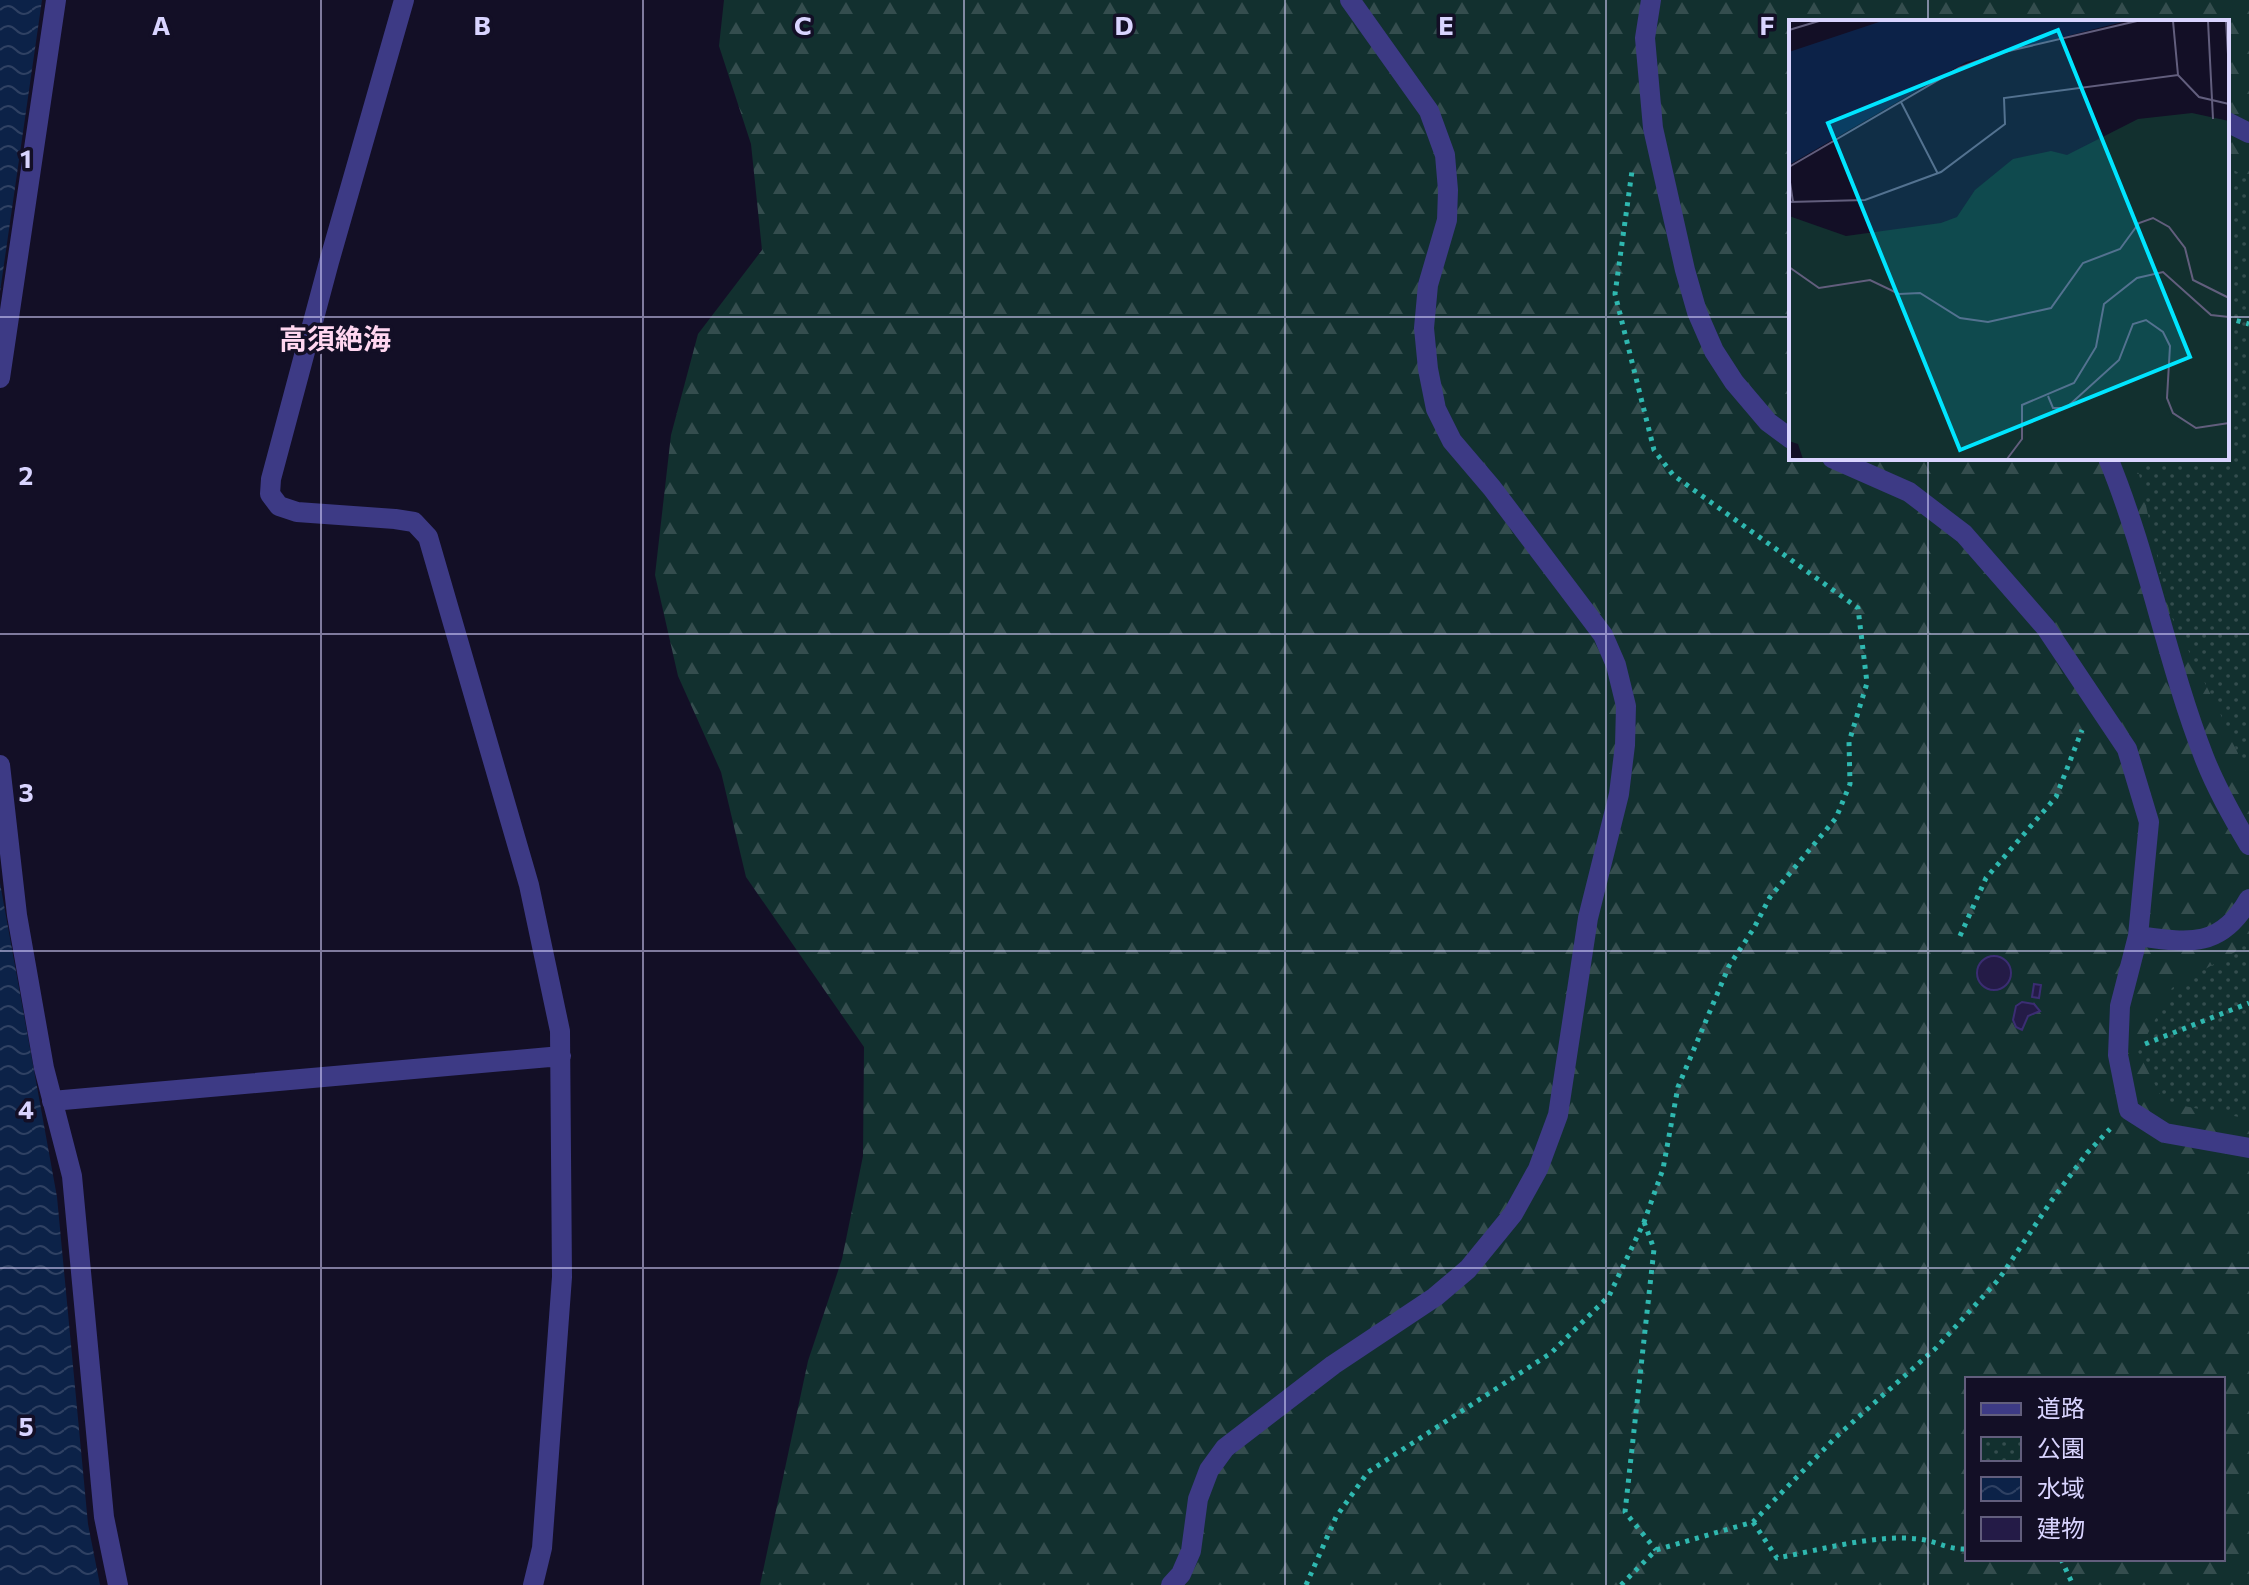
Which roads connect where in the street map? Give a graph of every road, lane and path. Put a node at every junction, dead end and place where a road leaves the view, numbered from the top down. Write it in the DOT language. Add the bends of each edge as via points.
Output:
graph roads {
  1 [pos="56,0"];
  2 [pos="404,0"];
  3 [pos="1350,0"];
  4 [pos="1651,0"];
  5 [pos="2229,123"];
  6 [pos="2249,133"];
  7 [pos="1632,169"];
  8 [pos="2229,319"];
  9 [pos="2249,324"];
  10 [pos="0,378"];
  11 [pos="1789,438"];
  12 [pos="1837,460"];
  13 [pos="2109,460"];
  14 [pos="2094,699"];
  15 [pos="0,765"];
  16 [pos="2249,845"];
  17 [pos="2249,899"];
  18 [pos="1960,936"];
  19 [pos="2138,936"];
  20 [pos="2249,1003"];
  21 [pos="2118,1055"];
  22 [pos="561,1056"];
  23 [pos="52,1101"];
  24 [pos="2129,1110"];
  25 [pos="2249,1148"];
  26 [pos="1644,1222"];
  27 [pos="1753,1522"];
  28 [pos="1965,1549"];
  29 [pos="1656,1550"];
  30 [pos="2062,1561"];
  31 [pos="118,1585"];
  32 [pos="533,1585"];
  33 [pos="1171,1585"];
  34 [pos="1306,1585"];
  35 [pos="1621,1585"];
  36 [pos="2073,1585"];
  1 -- 10 [label="street"];
  2 -- 22 [label="street" via="270,494 279,506 297,512 414,522 428,537 529,885"];
  3 -- 33 [label="street" via="1429,111 1445,155 1447,220 1424,317 1436,409 1452,441 1603,635 1626,706 1625,745 1619,794 1588,918 1558,1115 1538,1169 1513,1214 1468,1269 1225,1448 1209,1470 1198,1499 1191,1551"];
  4 -- 11 [label="street" via="1645,38 1653,128 1697,312 1734,382"];
  5 -- 6 [label="street"];
  7 -- 26 [label="path" via="1615,294 1654,450 1673,475 1858,608 1867,683 1849,742 1850,784 1836,818 1770,897 1729,966 1678,1087 1663,1169"];
  8 -- 9 [label="path"];
  12 -- 14 [label="street" via="1909,492 1964,534 2046,628"];
  13 -- 16 [label="street" via="2128,507 2195,734 2220,795"];
  14 -- 18 [label="path" via="2056,797 1986,878"];
  14 -- 19 [label="street" via="2127,749 2149,822"];
  15 -- 23 [label="street" via="17,915"];
  17 -- 19 [label="street" via="2223,932 2202,941"];
  19 -- 21 [label="street" via="2120,1006"];
  20 -- 21 [label="path"];
  21 -- 24 [label="street"];
  22 -- 23 [label="street"];
  22 -- 32 [label="street" via="562,1277 542,1548"];
  23 -- 31 [label="street" via="72,1176 104,1517"];
  24 -- 25 [label="street" via="2165,1133"];
  24 -- 27 [label="path" via="2087,1153 1999,1279 1936,1348 1836,1437"];
  26 -- 29 [label="path" via="1654,1249 1625,1512"];
  26 -- 34 [label="path" via="1609,1296 1551,1353 1368,1472 1336,1517"];
  27 -- 28 [label="path" via="1777,1558 1884,1539 1921,1539"];
  27 -- 29 [label="path"];
  29 -- 35 [label="path"];
  30 -- 36 [label="path"];
}
